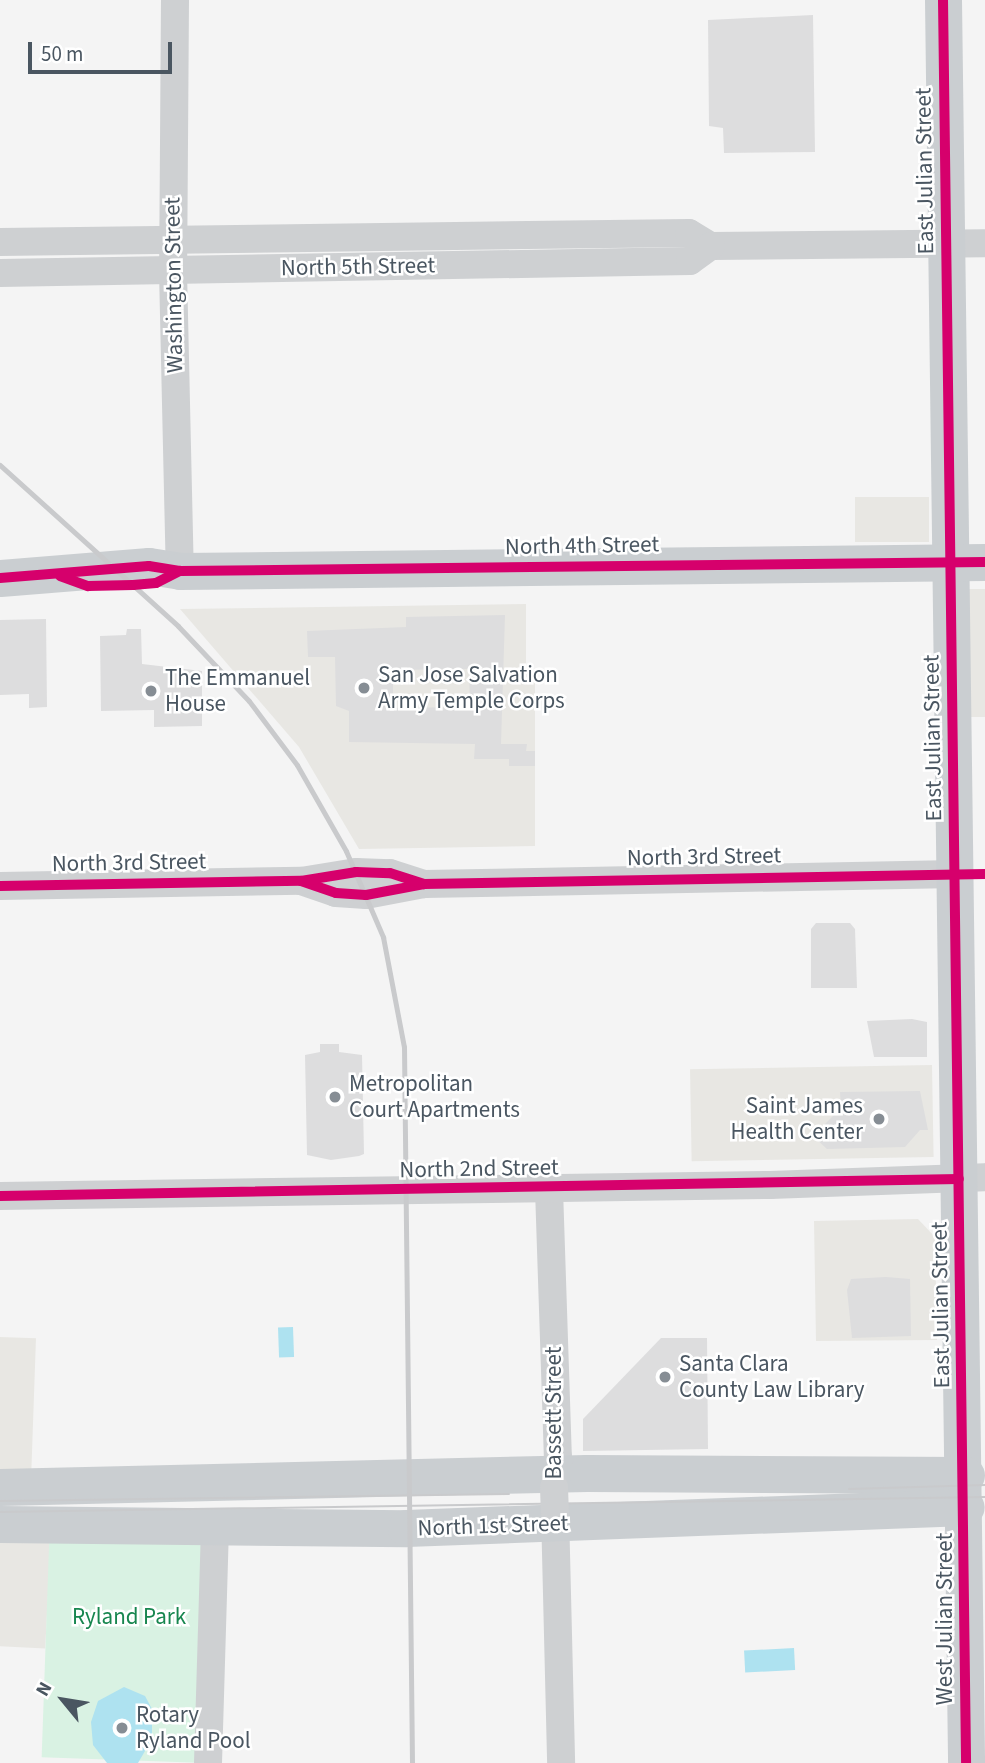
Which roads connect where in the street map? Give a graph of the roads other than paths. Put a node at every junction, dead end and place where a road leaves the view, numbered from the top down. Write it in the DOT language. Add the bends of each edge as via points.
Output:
graph roads {
  1 [pos="175,0"];
  2 [pos="943,0"];
  3 [pos="173,240"];
  4 [pos="0,243"];
  5 [pos="947,243"];
  6 [pos="985,243"];
  7 [pos="711,246"];
  8 [pos="173,271"];
  9 [pos="0,273"];
  10 [pos="968,563"];
  11 [pos="180,571"];
  12 [pos="0,578"];
  13 [pos="971,874"];
  14 [pos="0,886"];
  15 [pos="972,1178"];
  16 [pos="549,1189"];
  17 [pos="0,1196"];
  18 [pos="0,1487"];
  19 [pos="975,1491"];
  20 [pos="555,1500"];
  21 [pos="0,1524"];
  22 [pos="215,1524"];
  23 [pos="208,1763"];
  24 [pos="561,1763"];
  25 [pos="966,1763"];
  1 -- 3 [label="street, Washington Street"];
  2 -- 5 [label="main road, East Julian Street"];
  3 -- 4 [label="street, North 5th Street"];
  3 -- 7 [label="street, North 5th Street" via="689,233"];
  3 -- 8 [label="street, Washington Street"];
  5 -- 6 [label="street, North 5th Street"];
  5 -- 7 [label="street, North 5th Street"];
  5 -- 10 [label="main road, East Julian Street"];
  7 -- 8 [label="street, North 5th Street" via="690,261"];
  8 -- 9 [label="street, North 5th Street"];
  8 -- 11 [label="street, Washington Street"];
  10 -- 11 [label="main road, North 4th Street"];
  10 -- 13 [label="main road, East Julian Street"];
  11 -- 12 [label="main road, North 4th Street" via="149,566 86,568 60,576"];
  13 -- 14 [label="street, North 3rd Street" via="424,884 366,895 336,893 301,881"];
  13 -- 15 [label="main road, East Julian Street"];
  15 -- 16 [label="street, North 2nd Street"];
  15 -- 19 [label="main road, East Julian Street"];
  16 -- 17 [label="street, North 2nd Street"];
  16 -- 20 [label="street, Bassett Street"];
  18 -- 20 [label="main road, North 1st Street"];
  19 -- 20 [label="main road, North 1st Street"];
  19 -- 20 [label="main road, North 1st Street"];
  19 -- 25 [label="main road, West Julian Street"];
  20 -- 22 [label="main road, North 1st Street"];
  20 -- 24 [label="street, Bassett Street"];
  21 -- 22 [label="main road, North 1st Street"];
  22 -- 23 [label="street"];
}
